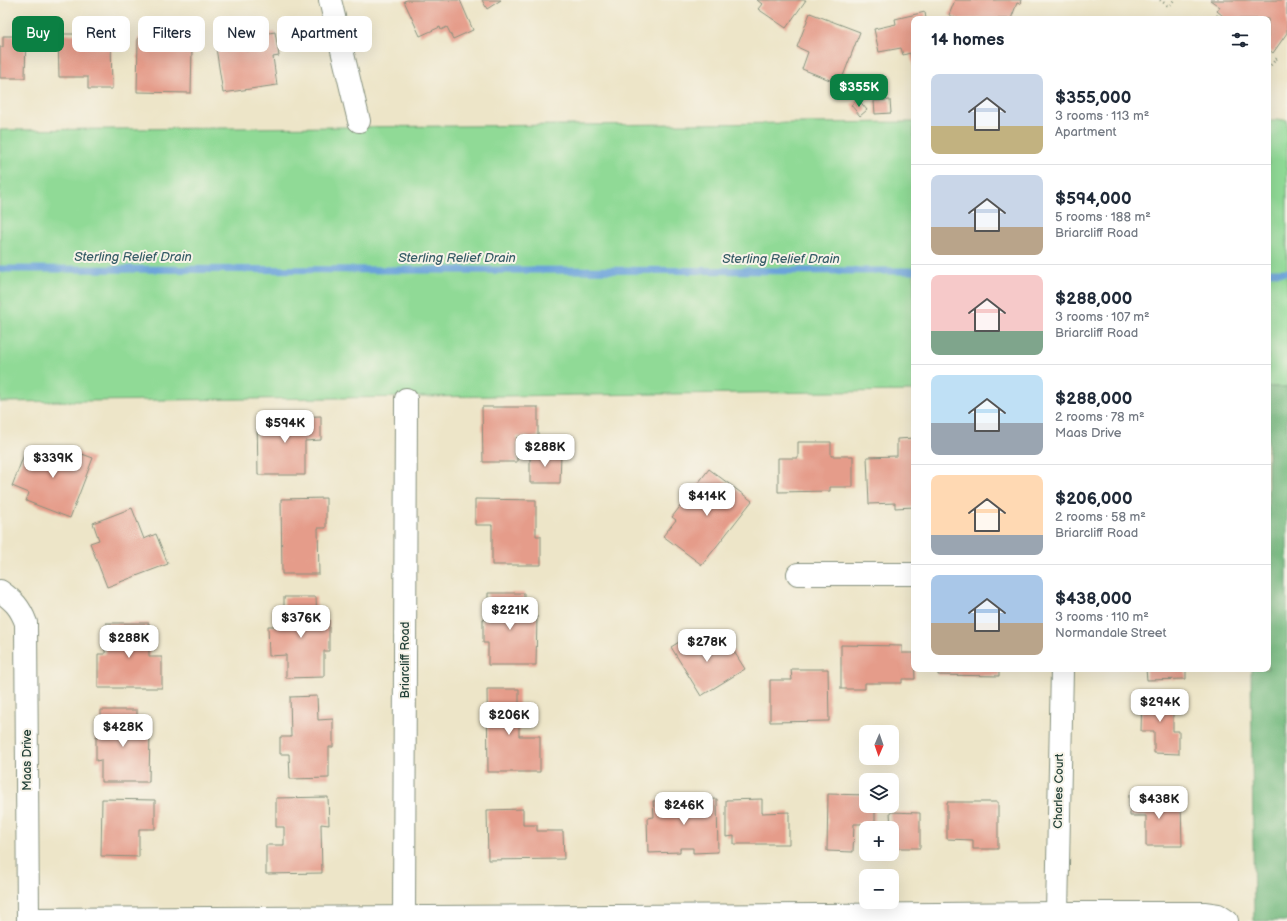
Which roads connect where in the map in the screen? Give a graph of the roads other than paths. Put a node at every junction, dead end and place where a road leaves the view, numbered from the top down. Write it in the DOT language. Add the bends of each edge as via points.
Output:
graph roads {
  1 [pos="330,0"];
  2 [pos="360,121"];
  3 [pos="406,399"];
  4 [pos="798,574"];
  5 [pos="911,574"];
  6 [pos="7,597"];
  7 [pos="1062,672"];
  8 [pos="1057,912"];
  9 [pos="824,918"];
  10 [pos="404,919"];
  11 [pos="28,920"];
  12 [pos="1227,921"];
  1 -- 2 [label="street"];
  3 -- 10 [label="street, Briarcliff Road"];
  4 -- 5 [label="street"];
  6 -- 11 [label="street, Maas Drive" via="22,613 27,636"];
  7 -- 8 [label="street, Charles Court"];
  8 -- 9 [label="street"];
  8 -- 12 [label="street" via="1204,913 1218,915"];
  9 -- 10 [label="street"];
  10 -- 11 [label="street"];
}
